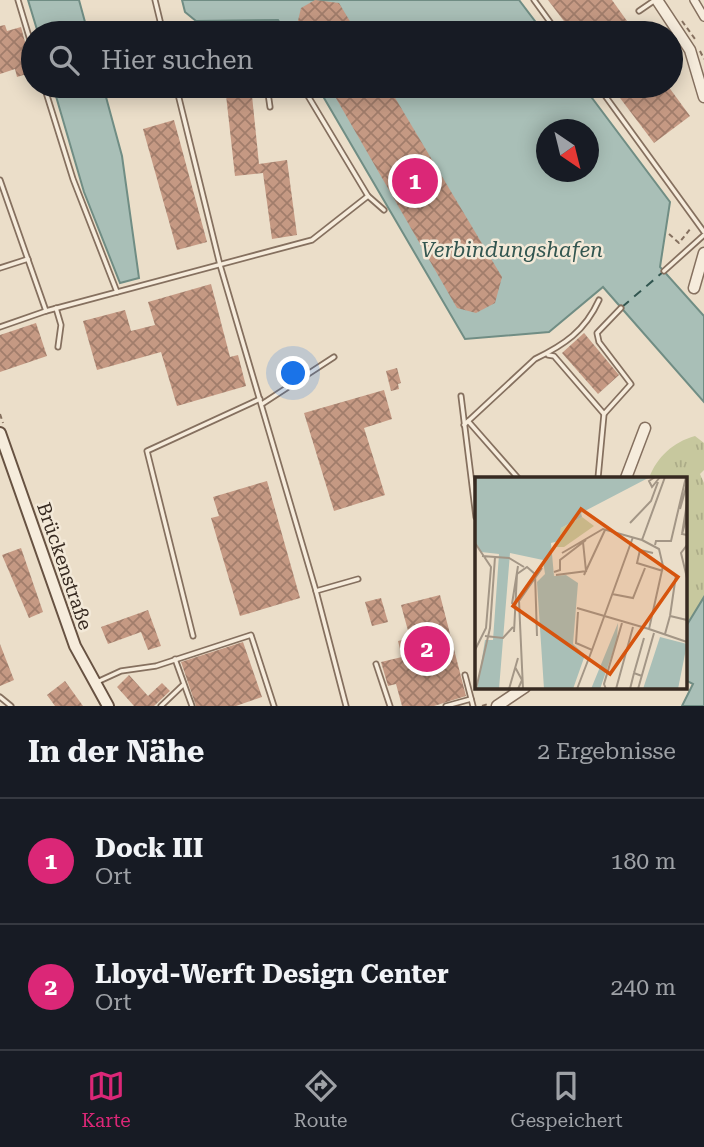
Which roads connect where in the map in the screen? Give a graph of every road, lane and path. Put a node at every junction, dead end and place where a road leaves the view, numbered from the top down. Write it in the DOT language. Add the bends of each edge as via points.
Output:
graph roads {
  1 [pos="18,0"];
  2 [pos="155,0"];
  3 [pos="534,0"];
  4 [pos="656,0"];
  5 [pos="694,0"];
  6 [pos="639,11"];
  7 [pos="704,17"];
  8 [pos="24,21"];
  9 [pos="160,21"];
  10 [pos="549,21"];
  11 [pos="670,21"];
  12 [pos="683,40"];
  13 [pos="704,97"];
  14 [pos="48,98"];
  15 [pos="179,98"];
  16 [pos="269,98"];
  17 [pos="309,98"];
  18 [pos="607,98"];
  19 [pos="270,107"];
  20 [pos="0,180"];
  21 [pos="368,196"];
  22 [pos="384,210"];
  23 [pos="696,222"];
  24 [pos="669,234"];
  25 [pos="704,234"];
  26 [pos="704,253"];
  27 [pos="28,259"];
  28 [pos="220,265"];
  29 [pos="0,268"];
  30 [pos="664,271"];
  31 [pos="694,288"];
  32 [pos="117,292"];
  33 [pos="599,300"];
  34 [pos="56,308"];
  35 [pos="621,308"];
  36 [pos="46,311"];
  37 [pos="0,327"];
  38 [pos="58,347"];
  39 [pos="548,355"];
  40 [pos="334,357"];
  41 [pos="461,396"];
  42 [pos="261,401"];
  43 [pos="604,414"];
  44 [pos="468,421"];
  45 [pos="464,425"];
  46 [pos="645,428"];
  47 [pos="0,433"];
  48 [pos="516,477"];
  49 [pos="598,477"];
  50 [pos="626,477"];
  51 [pos="475,503"];
  52 [pos="358,579"];
  53 [pos="316,591"];
  54 [pos="193,636"];
  55 [pos="175,659"];
  56 [pos="376,664"];
  57 [pos="465,675"];
  58 [pos="93,683"];
  59 [pos="184,685"];
  60 [pos="518,688"];
  61 [pos="0,698"];
  62 [pos="471,699"];
  63 [pos="11,706"];
  64 [pos="108,706"];
  65 [pos="161,706"];
  66 [pos="192,706"];
  67 [pos="274,706"];
  68 [pos="346,706"];
  69 [pos="390,706"];
  70 [pos="446,706"];
  71 [pos="473,706"];
  72 [pos="497,706"];
  1 -- 8 [label="lane"];
  2 -- 9 [label="lane"];
  3 -- 10 [label="lane"];
  4 -- 6 [label="lane"];
  4 -- 11 [label="street"];
  5 -- 7 [label="street"];
  12 -- 13 [label="street"];
  14 -- 32 [label="lane"];
  15 -- 28 [label="lane"];
  16 -- 19 [label="lane"];
  17 -- 21 [label="lane"];
  18 -- 23 [label="lane"];
  20 -- 27 [label="lane"];
  21 -- 22 [label="lane"];
  21 -- 28 [label="lane" via="312,240"];
  23 -- 24 [label="path" via="680,243"];
  23 -- 25 [label="lane"];
  25 -- 30 [label="lane"];
  26 -- 31 [label="street"];
  27 -- 29 [label="lane"];
  27 -- 36 [label="lane"];
  28 -- 32 [label="lane"];
  28 -- 42 [label="lane"];
  32 -- 34 [label="lane"];
  33 -- 39 [label="lane" via="590,321"];
  34 -- 36 [label="lane"];
  34 -- 38 [label="lane" via="61,325"];
  35 -- 43 [label="lane" via="601,327 597,338 631,384"];
  36 -- 37 [label="lane"];
  39 -- 43 [label="lane" via="554,356"];
  39 -- 44 [label="lane" via="534,359"];
  40 -- 42 [label="lane"];
  41 -- 45 [label="lane"];
  42 -- 53 [label="lane"];
  42 -- 54 [label="lane" via="147,451"];
  43 -- 49 [label="lane"];
  44 -- 45 [label="lane"];
  44 -- 48 [label="lane"];
  45 -- 51 [label="lane"];
  46 -- 50 [label="street"];
  47 -- 58 [label="main road, Brückenstraße" via="75,646"];
  52 -- 53 [label="lane"];
  53 -- 68 [label="lane"];
  55 -- 58 [label="lane" via="121,671"];
  55 -- 59 [label="lane"];
  55 -- 67 [label="lane" via="251,635"];
  56 -- 69 [label="lane"];
  57 -- 62 [label="lane"];
  58 -- 64 [label="main road, Brückenstraße"];
  59 -- 65 [label="lane"];
  59 -- 66 [label="lane"];
  60 -- 72 [label="street"];
  61 -- 63 [label="lane"];
  62 -- 70 [label="lane"];
  62 -- 71 [label="lane"];
}
